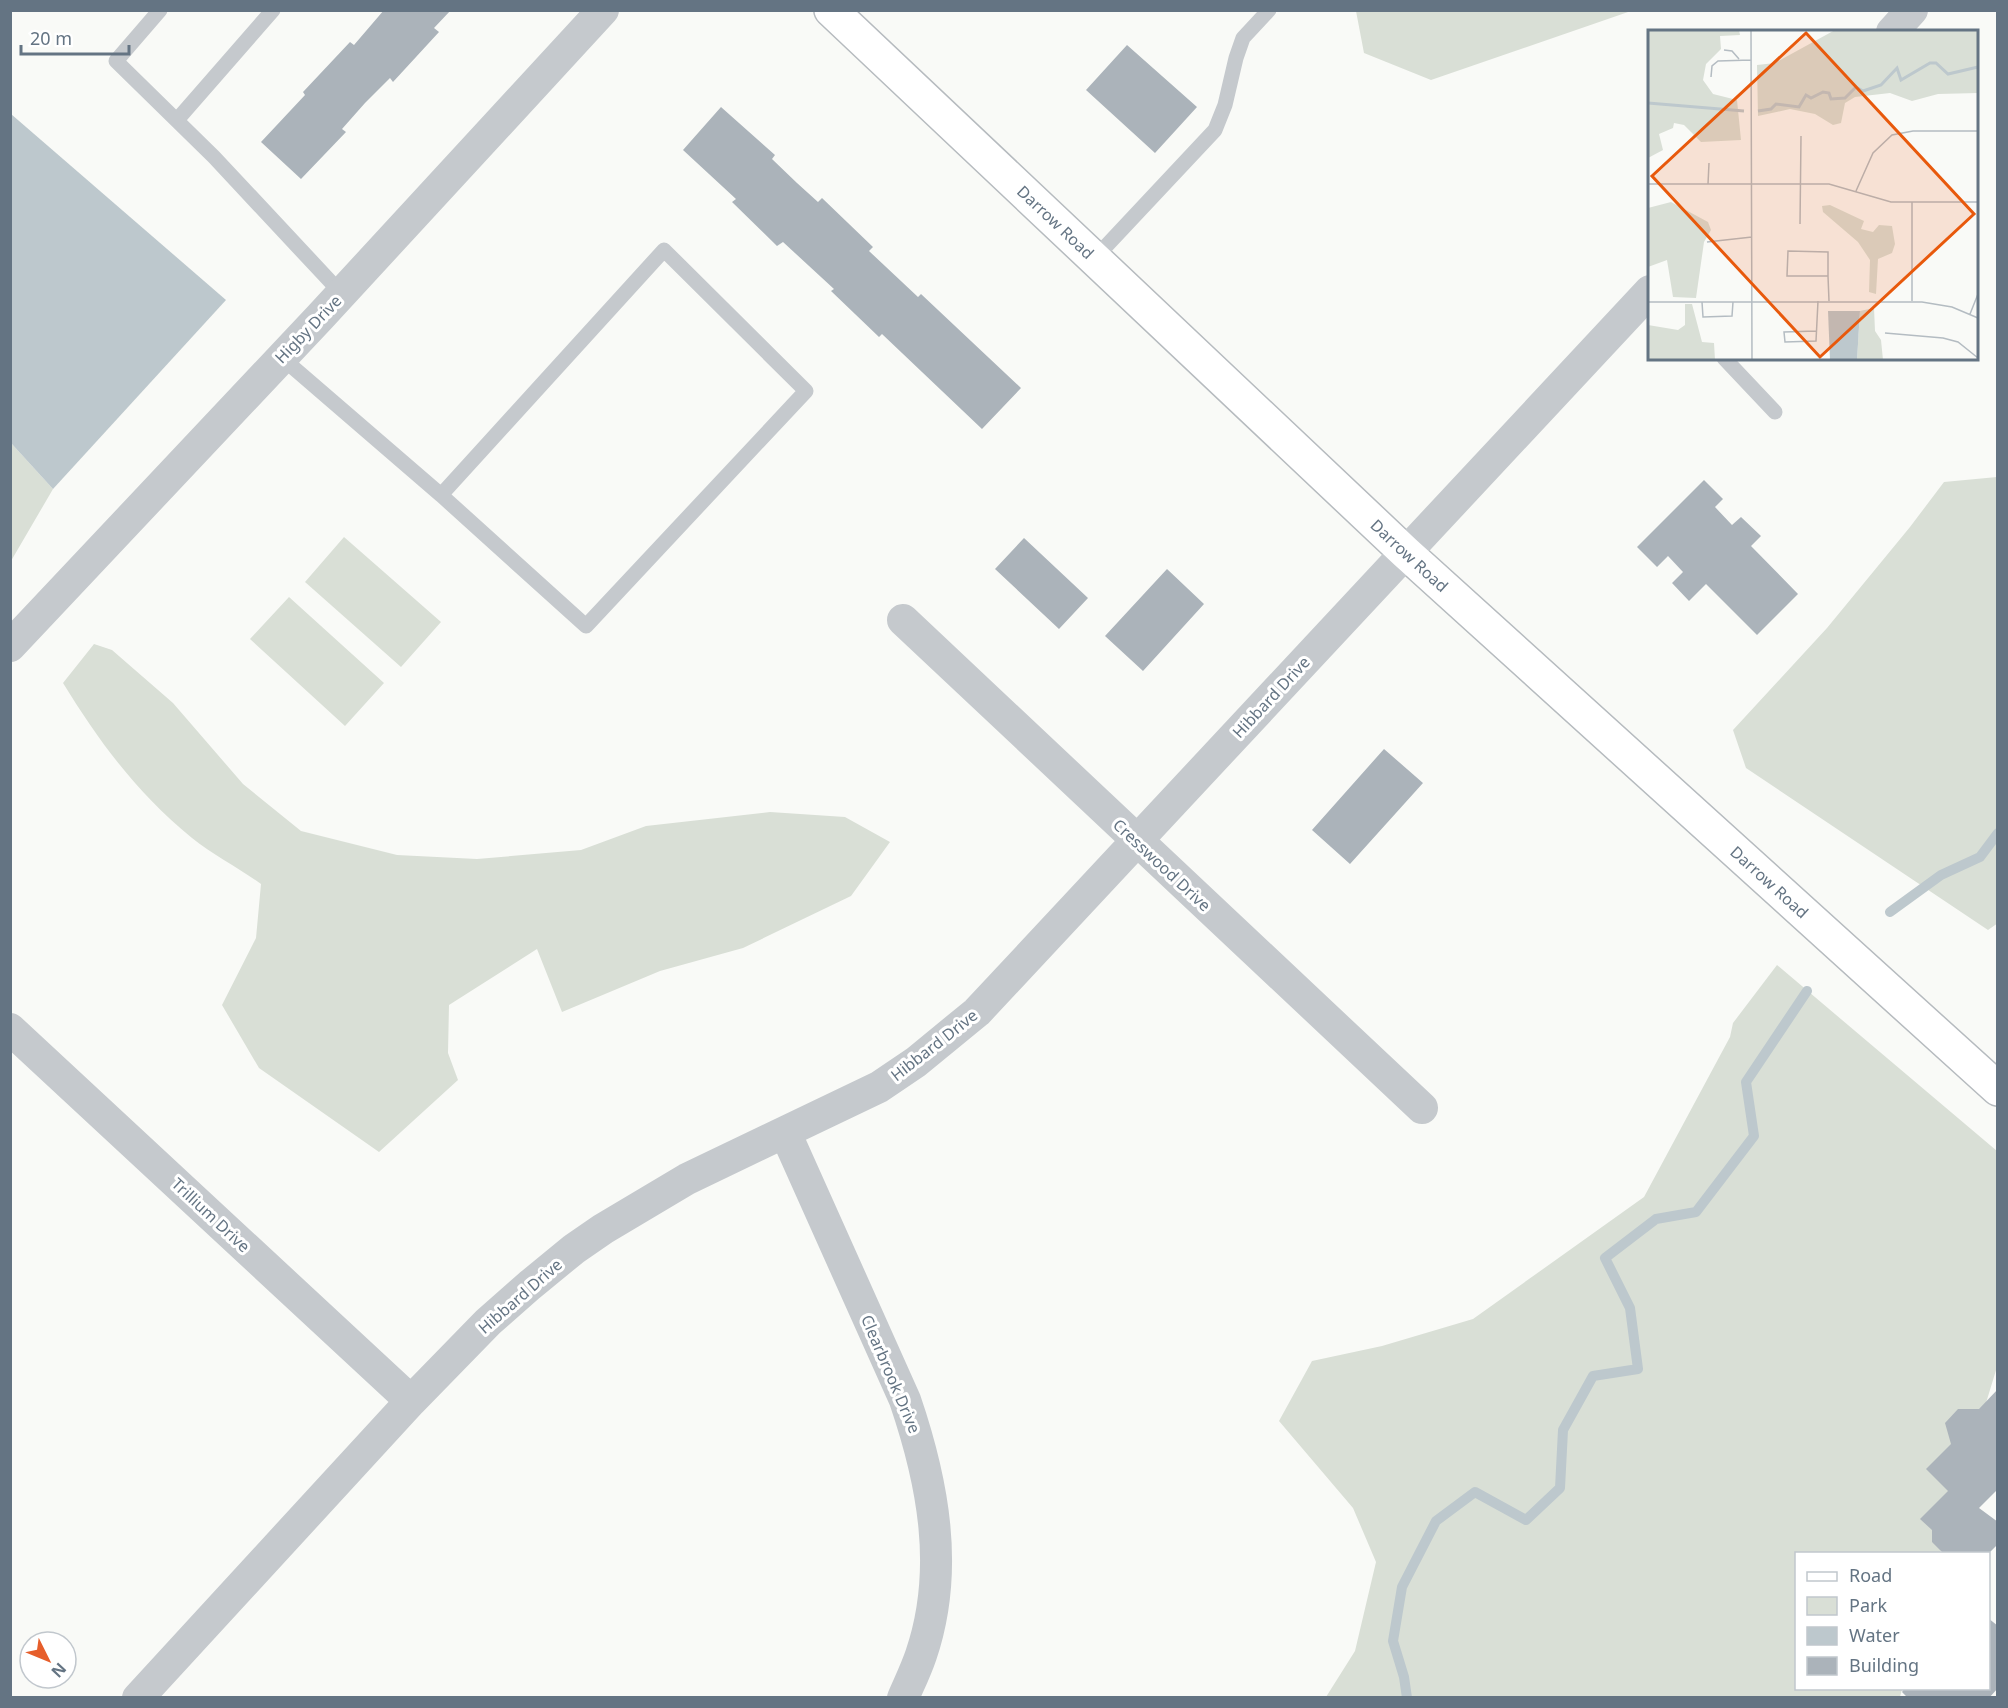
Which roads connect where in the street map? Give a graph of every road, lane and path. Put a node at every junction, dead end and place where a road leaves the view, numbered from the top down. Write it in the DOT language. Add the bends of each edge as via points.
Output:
graph roads {
  1 [pos="160,10"];
  2 [pos="273,10"];
  3 [pos="603,10"];
  4 [pos="831,10"];
  5 [pos="1269,10"];
  6 [pos="1912,10"];
  7 [pos="1894,30"];
  8 [pos="177,120"];
  9 [pos="1095,258"];
  10 [pos="1648,293"];
  11 [pos="342,294"];
  12 [pos="281,357"];
  13 [pos="1726,360"];
  14 [pos="1775,412"];
  15 [pos="441,495"];
  16 [pos="1405,552"];
  17 [pos="903,620"];
  18 [pos="10,646"];
  19 [pos="1138,842"];
  20 [pos="10,1029"];
  21 [pos="1998,1089"];
  22 [pos="1422,1108"];
  23 [pos="785,1132"];
  24 [pos="411,1401"];
  25 [pos="138,1698"];
  26 [pos="903,1698"];
  1 -- 8 [label="lane" via="116,61"];
  2 -- 8 [label="lane"];
  3 -- 11 [label="street, Higby Drive"];
  4 -- 9 [label="main road, Darrow Road"];
  5 -- 9 [label="lane" via="1243,38 1215,130"];
  6 -- 7 [label="street"];
  8 -- 11 [label="lane"];
  9 -- 16 [label="main road, Darrow Road"];
  10 -- 16 [label="street, Hibbard Drive"];
  11 -- 12 [label="street, Higby Drive"];
  12 -- 15 [label="lane"];
  12 -- 18 [label="street, Higby Drive"];
  13 -- 14 [label="lane"];
  15 -- 15 [label="lane" via="664,250 806,391 586,626"];
  16 -- 19 [label="street, Hibbard Drive"];
  16 -- 21 [label="main road, Darrow Road"];
  17 -- 19 [label="street, Cresswood Drive"];
  19 -- 22 [label="street, Cresswood Drive"];
  19 -- 23 [label="street, Hibbard Drive" via="977,1012 879,1087"];
  20 -- 24 [label="street, Trillium Drive"];
  23 -- 24 [label="street, Hibbard Drive" via="687,1179 574,1249 488,1322"];
  23 -- 26 [label="street, Clearbrook Drive" via="905,1400 930,1489 937,1543 934,1600 921,1655"];
  24 -- 25 [label="street, Hibbard Drive"];
}
